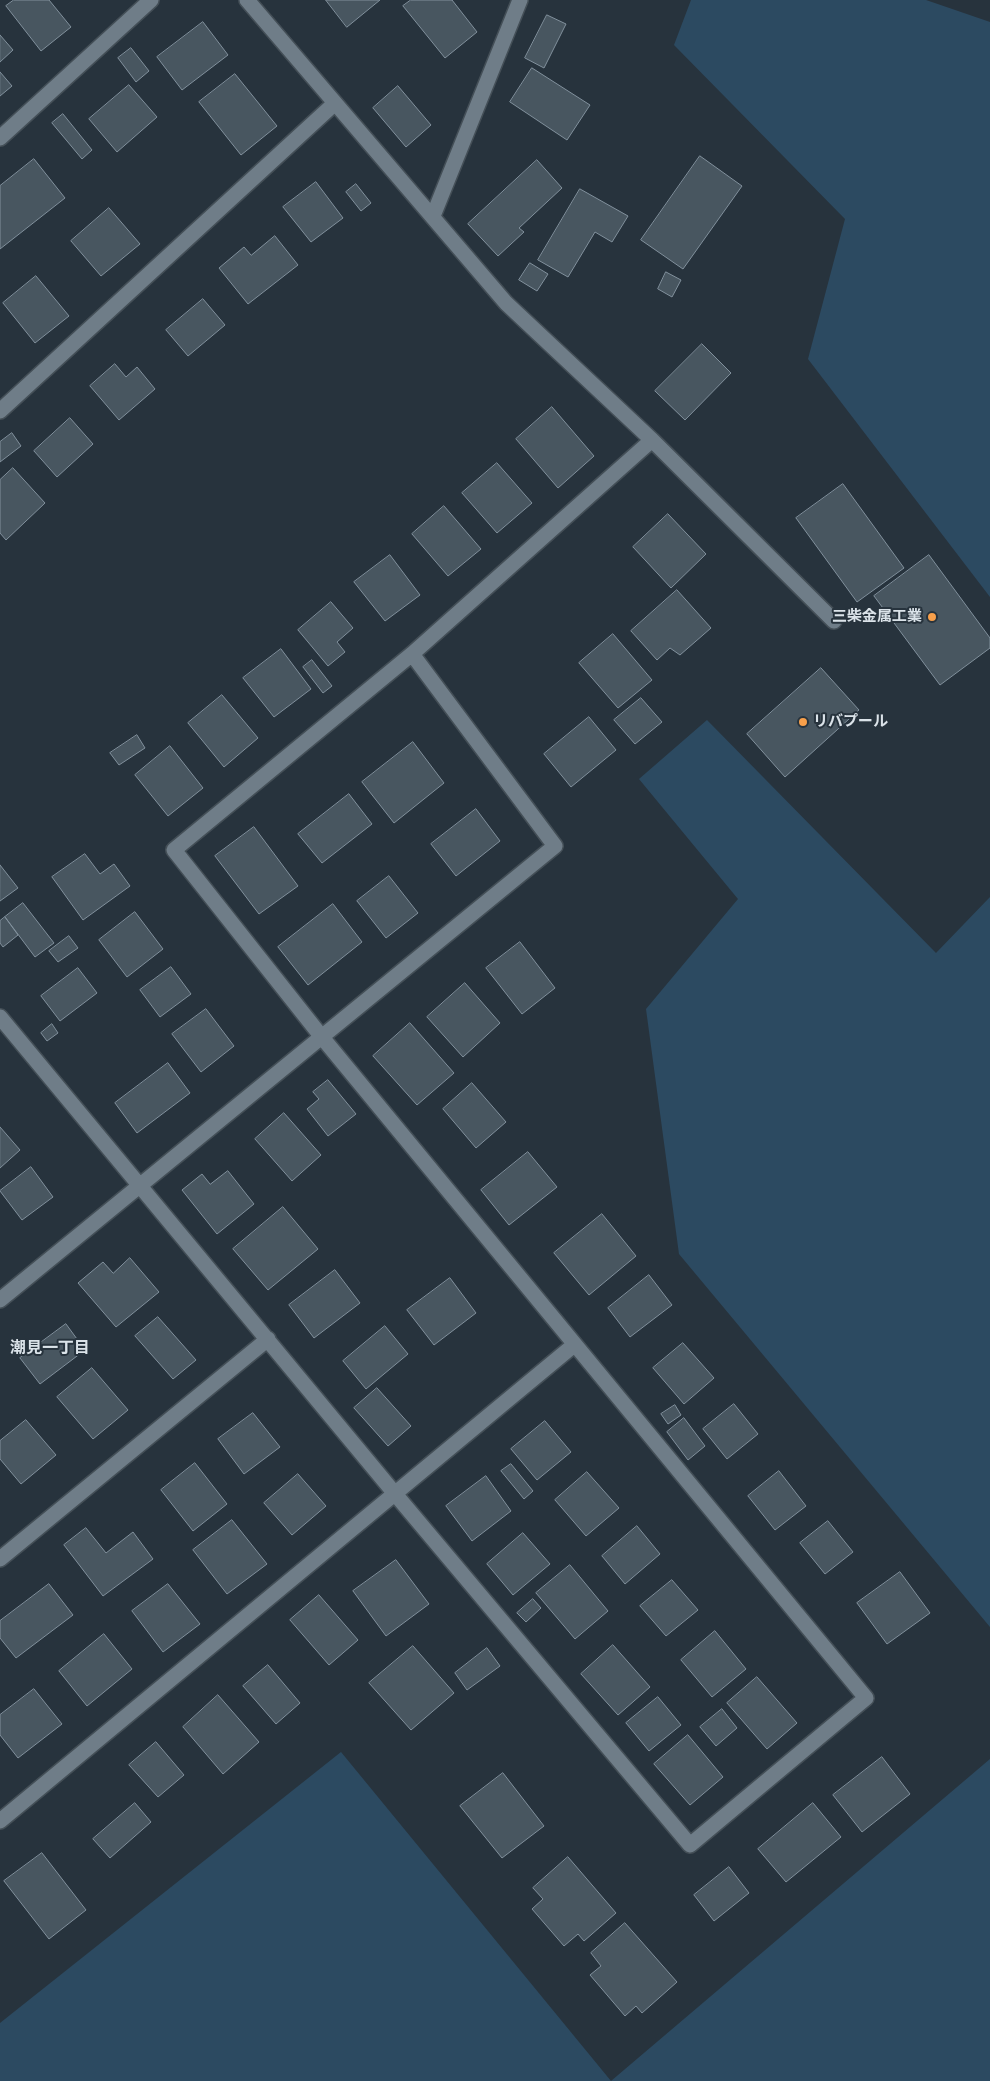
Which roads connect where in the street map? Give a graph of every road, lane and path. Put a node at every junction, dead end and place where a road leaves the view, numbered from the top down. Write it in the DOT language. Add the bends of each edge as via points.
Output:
graph roads {
  1 [pos="150,0"];
  2 [pos="247,0"];
  3 [pos="520,0"];
  4 [pos="334,104"];
  5 [pos="0,138"];
  6 [pos="433,216"];
  7 [pos="0,411"];
  8 [pos="652,440"];
  9 [pos="834,621"];
  10 [pos="412,654"];
  11 [pos="0,1017"];
  12 [pos="321,1036"];
  13 [pos="140,1184"];
  14 [pos="0,1300"];
  15 [pos="268,1339"];
  16 [pos="574,1345"];
  17 [pos="396,1495"];
  18 [pos="0,1559"];
  19 [pos="0,1821"];
  1 -- 5 [label="street"];
  2 -- 4 [label="street"];
  3 -- 6 [label="street"];
  4 -- 6 [label="street"];
  4 -- 7 [label="street"];
  6 -- 8 [label="street" via="506,303"];
  8 -- 9 [label="street"];
  8 -- 10 [label="street"];
  10 -- 12 [label="street" via="555,846"];
  10 -- 12 [label="street" via="174,850"];
  11 -- 13 [label="street"];
  12 -- 13 [label="street"];
  12 -- 16 [label="street"];
  13 -- 14 [label="street"];
  13 -- 15 [label="street"];
  15 -- 17 [label="street"];
  15 -- 18 [label="street"];
  16 -- 17 [label="street"];
  16 -- 17 [label="street" via="866,1698 690,1844"];
  17 -- 19 [label="street"];
}
